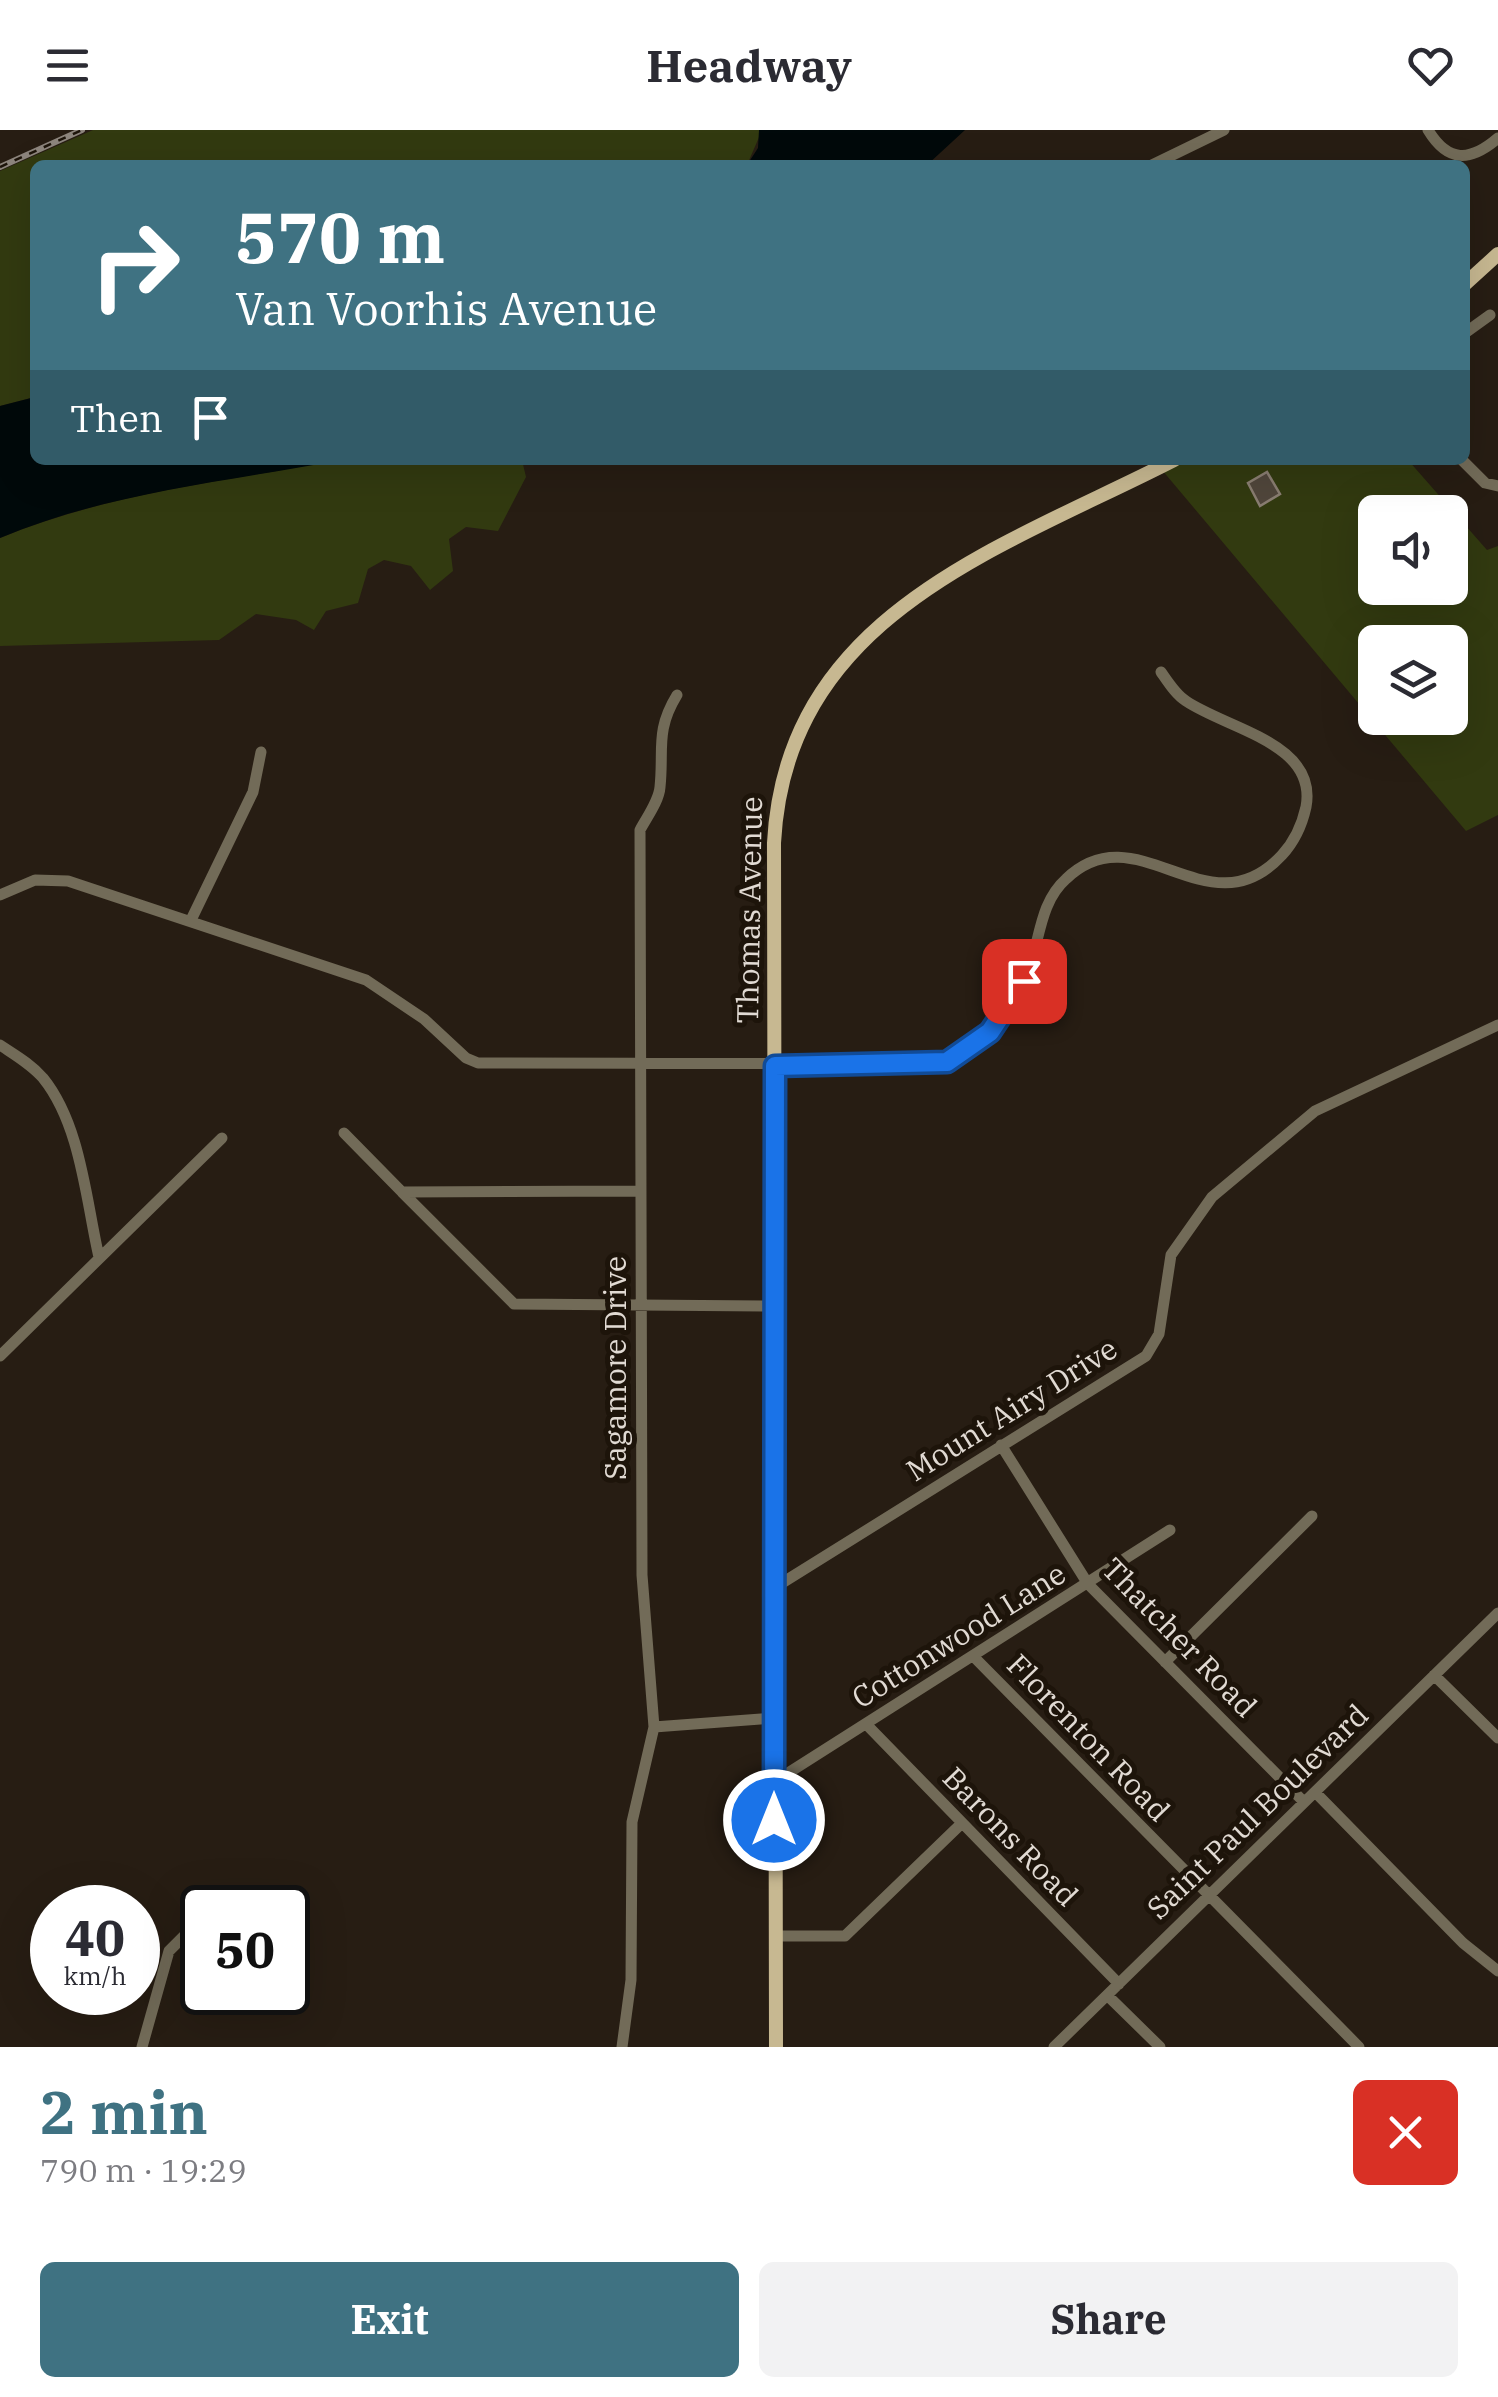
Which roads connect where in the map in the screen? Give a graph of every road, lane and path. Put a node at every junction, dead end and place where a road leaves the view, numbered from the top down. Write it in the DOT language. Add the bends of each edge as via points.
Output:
graph roads {
  1 [pos="1224,130"];
  2 [pos="1428,130"];
  3 [pos="1498,138"];
  4 [pos="1162,160"];
  5 [pos="1498,254"];
  6 [pos="1470,279"];
  7 [pos="1490,315"];
  8 [pos="1470,329"];
  9 [pos="1164,465"];
  10 [pos="1467,465"];
  11 [pos="1498,486"];
  12 [pos="1161,672"];
  13 [pos="677,695"];
  14 [pos="261,752"];
  15 [pos="0,895"];
  16 [pos="191,920"];
  17 [pos="1498,1025"];
  18 [pos="0,1045"];
  19 [pos="640,1066"];
  20 [pos="775,1066"];
  21 [pos="344,1133"];
  22 [pos="222,1138"];
  23 [pos="640,1191"];
  24 [pos="402,1192"];
  25 [pos="100,1257"];
  26 [pos="640,1306"];
  27 [pos="774,1306"];
  28 [pos="0,1356"];
  29 [pos="1002,1445"];
  30 [pos="1312,1516"];
  31 [pos="1170,1530"];
  32 [pos="1088,1584"];
  33 [pos="774,1588"];
  34 [pos="1498,1613"];
  35 [pos="975,1658"];
  36 [pos="1165,1662"];
  37 [pos="1434,1675"];
  38 [pos="774,1718"];
  39 [pos="867,1725"];
  40 [pos="654,1726"];
  41 [pos="1498,1738"];
  42 [pos="774,1782"];
  43 [pos="1315,1792"];
  44 [pos="1304,1802"];
  45 [pos="962,1824"];
  46 [pos="1208,1896"];
  47 [pos="774,1936"];
  48 [pos="180,1940"];
  49 [pos="1498,1971"];
  50 [pos="1118,1984"];
  51 [pos="1107,1995"];
  52 [pos="142,2047"];
  53 [pos="622,2047"];
  54 [pos="776,2047"];
  55 [pos="1054,2047"];
  56 [pos="1160,2047"];
  57 [pos="1359,2047"];
  1 -- 4 [label="street"];
  2 -- 3 [label="street" via="1444,151 1461,158 1480,154"];
  5 -- 6 [label="main road"];
  7 -- 8 [label="street"];
  9 -- 20 [label="main road, Thomas Avenue" via="912,596 869,631 822,690 789,751 776,806"];
  10 -- 11 [label="street"];
  12 -- 20 [label="street" via="1182,700 1301,766 1306,805 1283,854 1252,877 1225,884 1193,881 1140,858 1093,861 1054,892 1024,981 990,1032 968,1051 924,1066"];
  13 -- 19 [label="street, Sagamore Drive" via="658,749 661,790 640,830"];
  14 -- 16 [label="street" via="253,792"];
  15 -- 16 [label="street" via="34,880 68,881"];
  16 -- 19 [label="street" via="366,980 478,1063"];
  17 -- 29 [label="street, Mount Airy Drive" via="1342,1095 1296,1124 1212,1197 1179,1238 1152,1350"];
  18 -- 25 [label="street" via="35,1069 56,1098"];
  19 -- 20 [label="street"];
  19 -- 23 [label="street, Sagamore Drive"];
  20 -- 27 [label="main road, Thomas Avenue"];
  21 -- 24 [label="street"];
  22 -- 25 [label="street"];
  23 -- 24 [label="street"];
  23 -- 26 [label="street, Sagamore Drive"];
  24 -- 26 [label="street" via="514,1304"];
  25 -- 28 [label="street"];
  26 -- 27 [label="street"];
  26 -- 40 [label="street, Sagamore Drive" via="642,1575"];
  27 -- 33 [label="main road, Thomas Avenue"];
  29 -- 32 [label="street, Thatcher Road"];
  29 -- 33 [label="street, Mount Airy Drive"];
  30 -- 36 [label="street"];
  31 -- 32 [label="street, Cottonwood Lane"];
  32 -- 35 [label="street, Cottonwood Lane"];
  32 -- 36 [label="street, Thatcher Road"];
  33 -- 38 [label="main road, Thomas Avenue"];
  34 -- 37 [label="street, Saint Paul Boulevard"];
  35 -- 39 [label="street, Cottonwood Lane"];
  35 -- 46 [label="street, Florenton Road"];
  36 -- 44 [label="street, Thatcher Road"];
  37 -- 41 [label="street"];
  37 -- 43 [label="street, Saint Paul Boulevard"];
  38 -- 40 [label="street"];
  38 -- 42 [label="main road, Thomas Avenue"];
  39 -- 42 [label="street, Cottonwood Lane"];
  39 -- 45 [label="street, Barons Road"];
  40 -- 53 [label="street, Sagamore Drive" via="632,1822 631,1980"];
  42 -- 47 [label="main road, Thomas Avenue"];
  43 -- 44 [label="street, Saint Paul Boulevard"];
  43 -- 49 [label="street"];
  44 -- 46 [label="street, Saint Paul Boulevard"];
  45 -- 47 [label="street" via="845,1936"];
  45 -- 50 [label="street, Barons Road"];
  46 -- 50 [label="street, Saint Paul Boulevard"];
  46 -- 57 [label="street, Florenton Road"];
  47 -- 54 [label="main road, Thomas Avenue"];
  48 -- 52 [label="street" via="169,1951"];
  50 -- 51 [label="street, Saint Paul Boulevard"];
  51 -- 55 [label="street, Saint Paul Boulevard"];
  51 -- 56 [label="street"];
}
